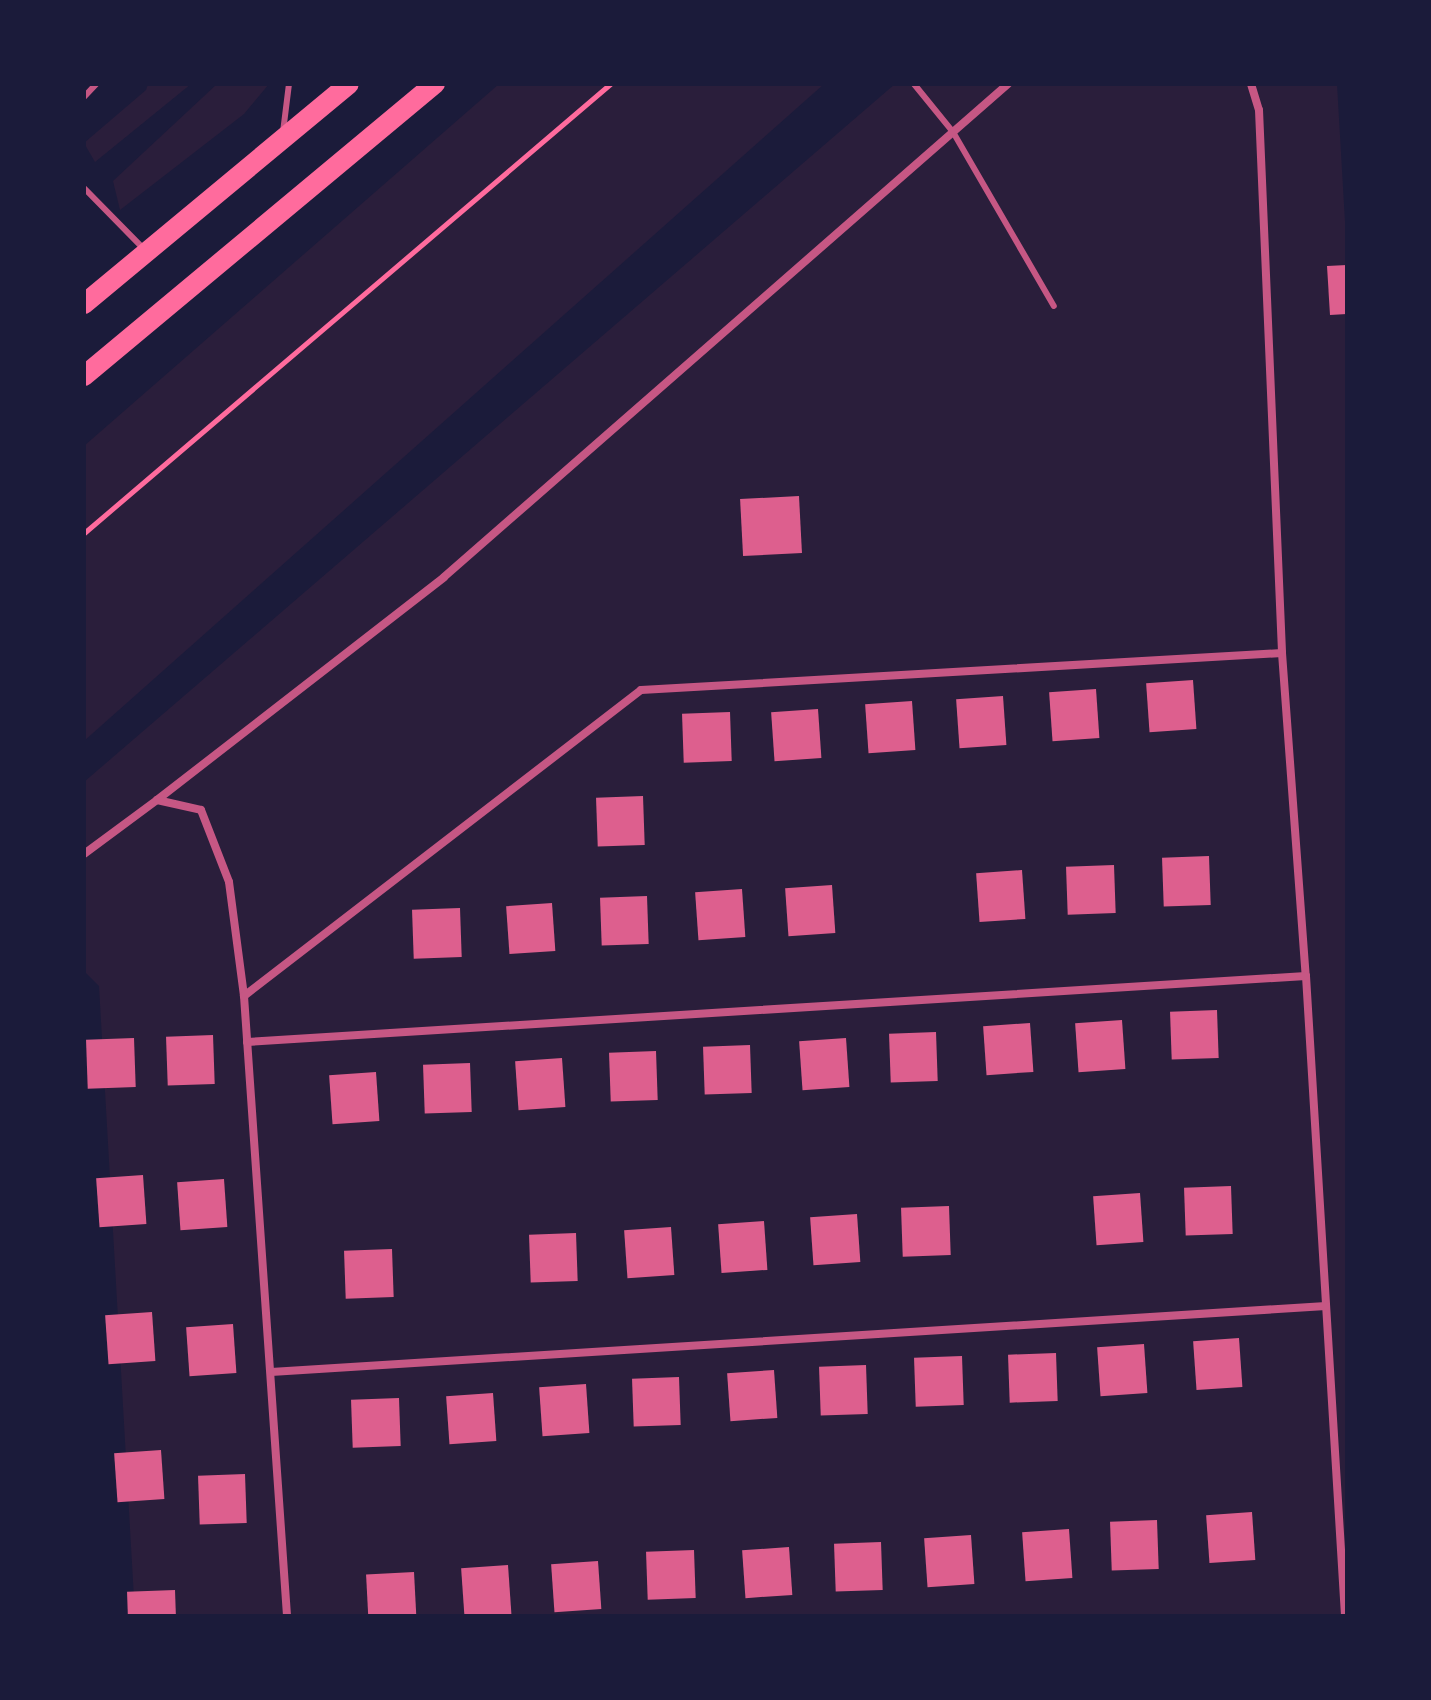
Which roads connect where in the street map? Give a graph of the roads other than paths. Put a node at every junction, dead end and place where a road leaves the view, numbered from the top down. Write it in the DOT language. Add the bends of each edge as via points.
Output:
graph roads {
  1 [pos="96,84"];
  2 [pos="289,84"];
  3 [pos="349,84"];
  4 [pos="435,84"];
  5 [pos="914,84"];
  6 [pos="1008,84"];
  7 [pos="1251,84"];
  8 [pos="84,97"];
  9 [pos="953,132"];
  10 [pos="282,139"];
  11 [pos="84,188"];
  12 [pos="147,252"];
  13 [pos="84,304"];
  14 [pos="1054,306"];
  15 [pos="84,376"];
  16 [pos="1282,653"];
  17 [pos="157,800"];
  18 [pos="84,854"];
  19 [pos="1306,976"];
  20 [pos="244,996"];
  21 [pos="247,1042"];
  22 [pos="1326,1306"];
  23 [pos="271,1372"];
  24 [pos="287,1616"];
  25 [pos="1345,1616"];
  1 -- 8 [label="lane"];
  2 -- 10 [label="lane"];
  3 -- 10 [label="main road"];
  4 -- 15 [label="main road"];
  5 -- 9 [label="lane"];
  6 -- 9 [label="street"];
  7 -- 16 [label="street" via="1259,110"];
  9 -- 14 [label="lane"];
  9 -- 17 [label="street" via="444,577"];
  10 -- 12 [label="main road"];
  11 -- 12 [label="lane"];
  12 -- 13 [label="main road"];
  16 -- 19 [label="street"];
  16 -- 20 [label="street" via="641,690"];
  17 -- 18 [label="street"];
  17 -- 20 [label="street" via="201,810 229,882"];
  19 -- 21 [label="street"];
  19 -- 22 [label="street"];
  20 -- 21 [label="street"];
  21 -- 23 [label="street"];
  22 -- 23 [label="street"];
  22 -- 25 [label="street"];
  23 -- 24 [label="street"];
}
